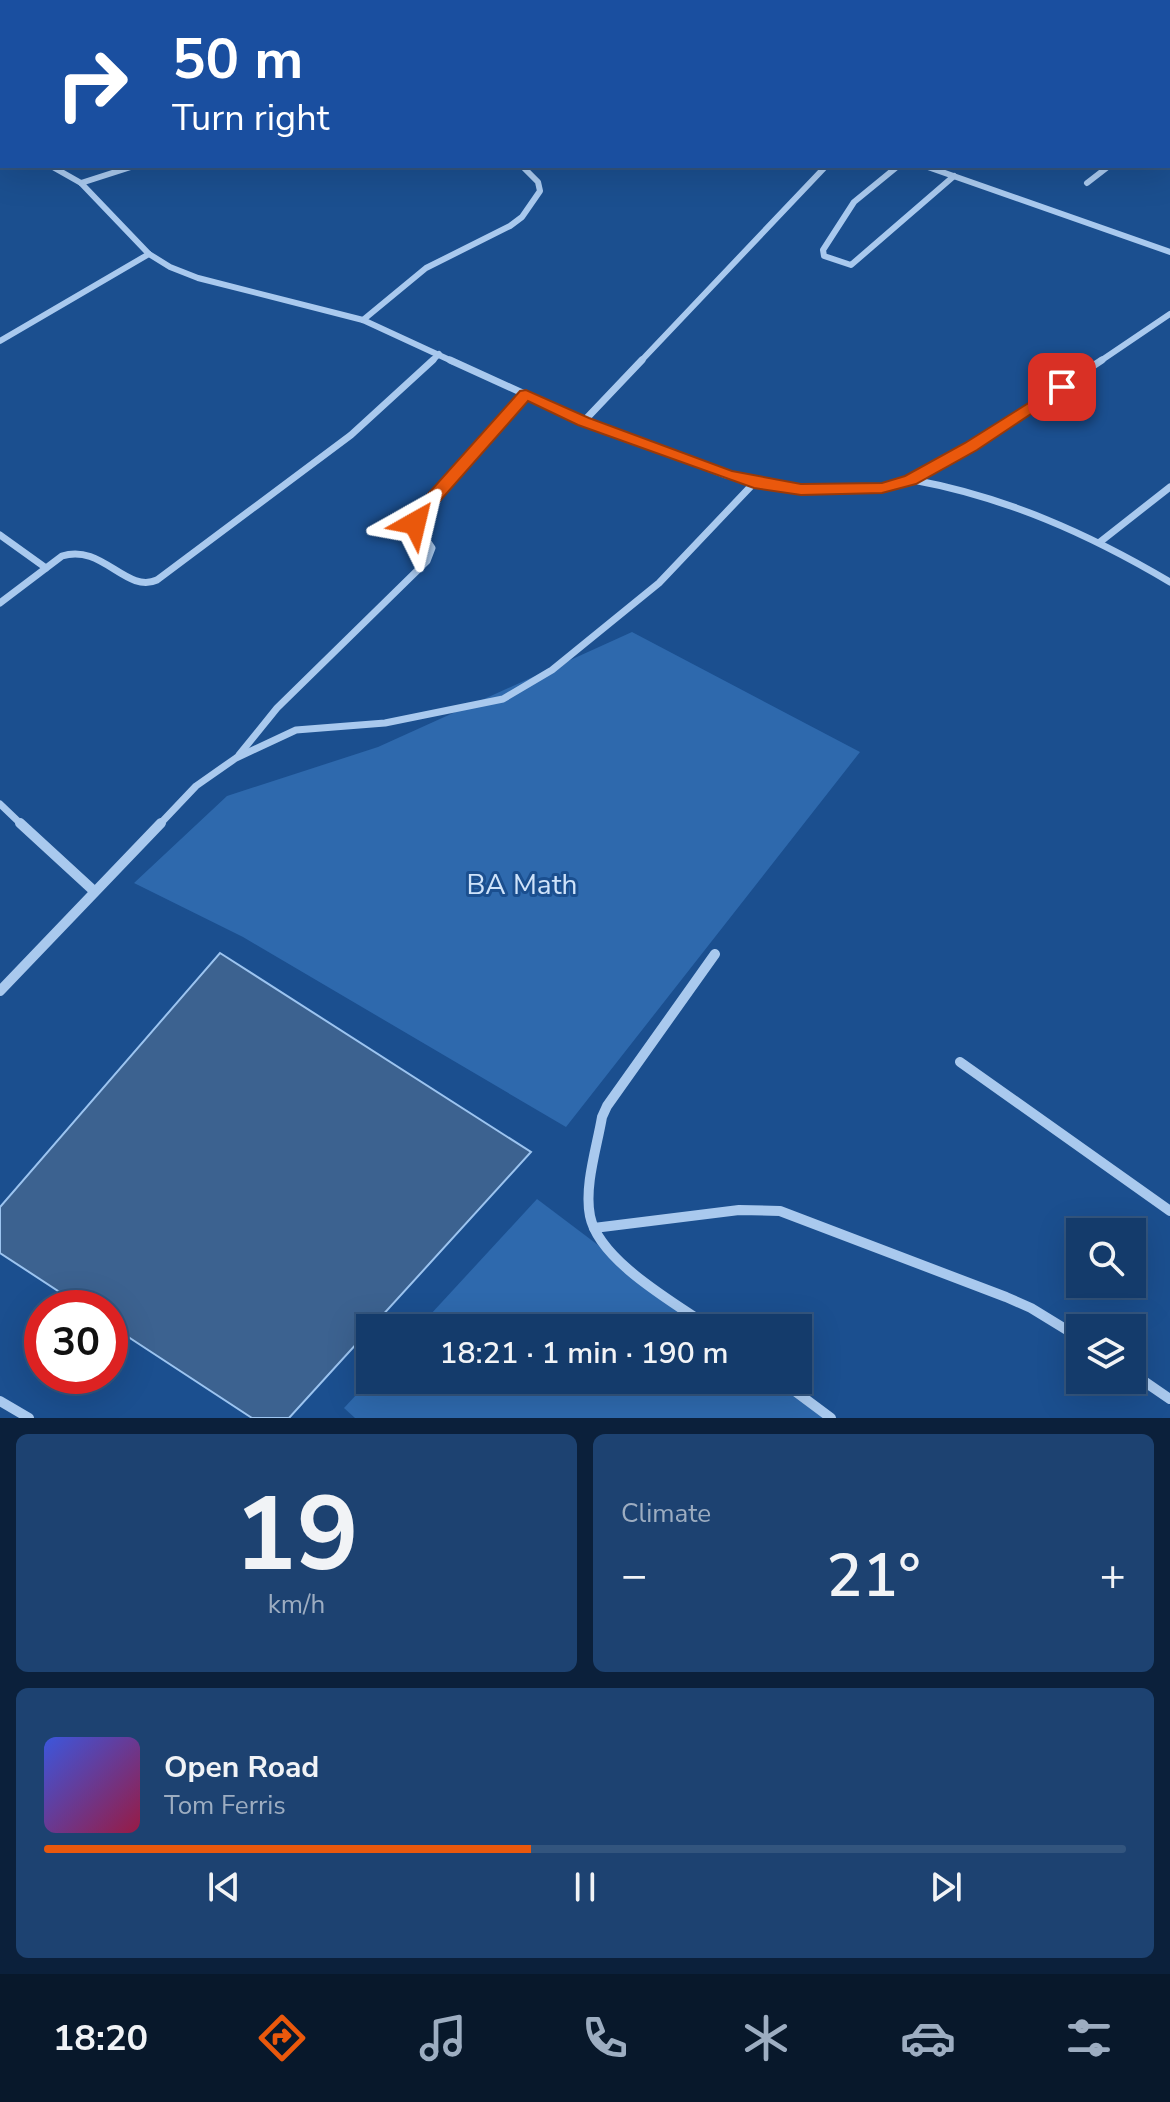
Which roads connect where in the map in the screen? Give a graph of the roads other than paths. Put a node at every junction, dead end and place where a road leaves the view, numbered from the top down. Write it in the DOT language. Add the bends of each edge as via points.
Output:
graph roads {
  1 [pos="55,168"];
  2 [pos="128,168"];
  3 [pos="524,168"];
  4 [pos="824,168"];
  5 [pos="896,168"];
  6 [pos="931,168"];
  7 [pos="1106,168"];
  8 [pos="954,176"];
  9 [pos="81,183"];
  10 [pos="1087,183"];
  11 [pos="1170,252"];
  12 [pos="149,254"];
  13 [pos="1170,314"];
  14 [pos="363,320"];
  15 [pos="0,341"];
  16 [pos="439,354"];
  17 [pos="526,394"];
  18 [pos="584,421"];
  19 [pos="911,480"];
  20 [pos="754,483"];
  21 [pos="1170,487"];
  22 [pos="0,535"];
  23 [pos="1100,542"];
  24 [pos="46,568"];
  25 [pos="1170,582"];
  26 [pos="0,603"];
  27 [pos="236,758"];
  28 [pos="0,804"];
  29 [pos="94,891"];
  30 [pos="715,954"];
  31 [pos="0,991"];
  32 [pos="960,1062"];
  33 [pos="1170,1211"];
  34 [pos="594,1228"];
  35 [pos="692,1314"];
  36 [pos="1066,1329"];
  37 [pos="1146,1383"];
  38 [pos="799,1394"];
  39 [pos="1170,1399"];
  40 [pos="0,1401"];
  41 [pos="29,1418"];
  42 [pos="831,1418"];
  1 -- 9 [label="street"];
  2 -- 9 [label="street"];
  3 -- 14 [label="street" via="540,191 522,217 415,275"];
  4 -- 18 [label="street"];
  5 -- 8 [label="street" via="854,202 824,256 851,265"];
  6 -- 8 [label="street"];
  7 -- 10 [label="street"];
  8 -- 11 [label="street"];
  9 -- 12 [label="street"];
  12 -- 14 [label="street" via="198,278"];
  12 -- 15 [label="street"];
  13 -- 19 [label="street" via="971,447"];
  14 -- 16 [label="street"];
  16 -- 17 [label="street"];
  16 -- 24 [label="street" via="351,435 157,580 138,583 74,551"];
  17 -- 18 [label="street"];
  17 -- 27 [label="street" via="416,518 432,548 427,561 277,708"];
  18 -- 20 [label="street"];
  19 -- 20 [label="street" via="882,488 801,489"];
  19 -- 23 [label="street" via="988,496"];
  20 -- 27 [label="street" via="659,583 552,670 503,699 385,723 296,730"];
  21 -- 23 [label="street"];
  22 -- 24 [label="street"];
  23 -- 25 [label="street"];
  24 -- 26 [label="street"];
  27 -- 29 [label="street" via="196,786"];
  28 -- 29 [label="street"];
  29 -- 31 [label="street"];
  30 -- 34 [label="street" via="602,1117 590,1214"];
  32 -- 33 [label="street"];
  34 -- 35 [label="street" via="617,1257"];
  34 -- 36 [label="street" via="739,1210 780,1211 1006,1297"];
  37 -- 39 [label="street"];
  38 -- 42 [label="street"];
  40 -- 41 [label="street"];
}
